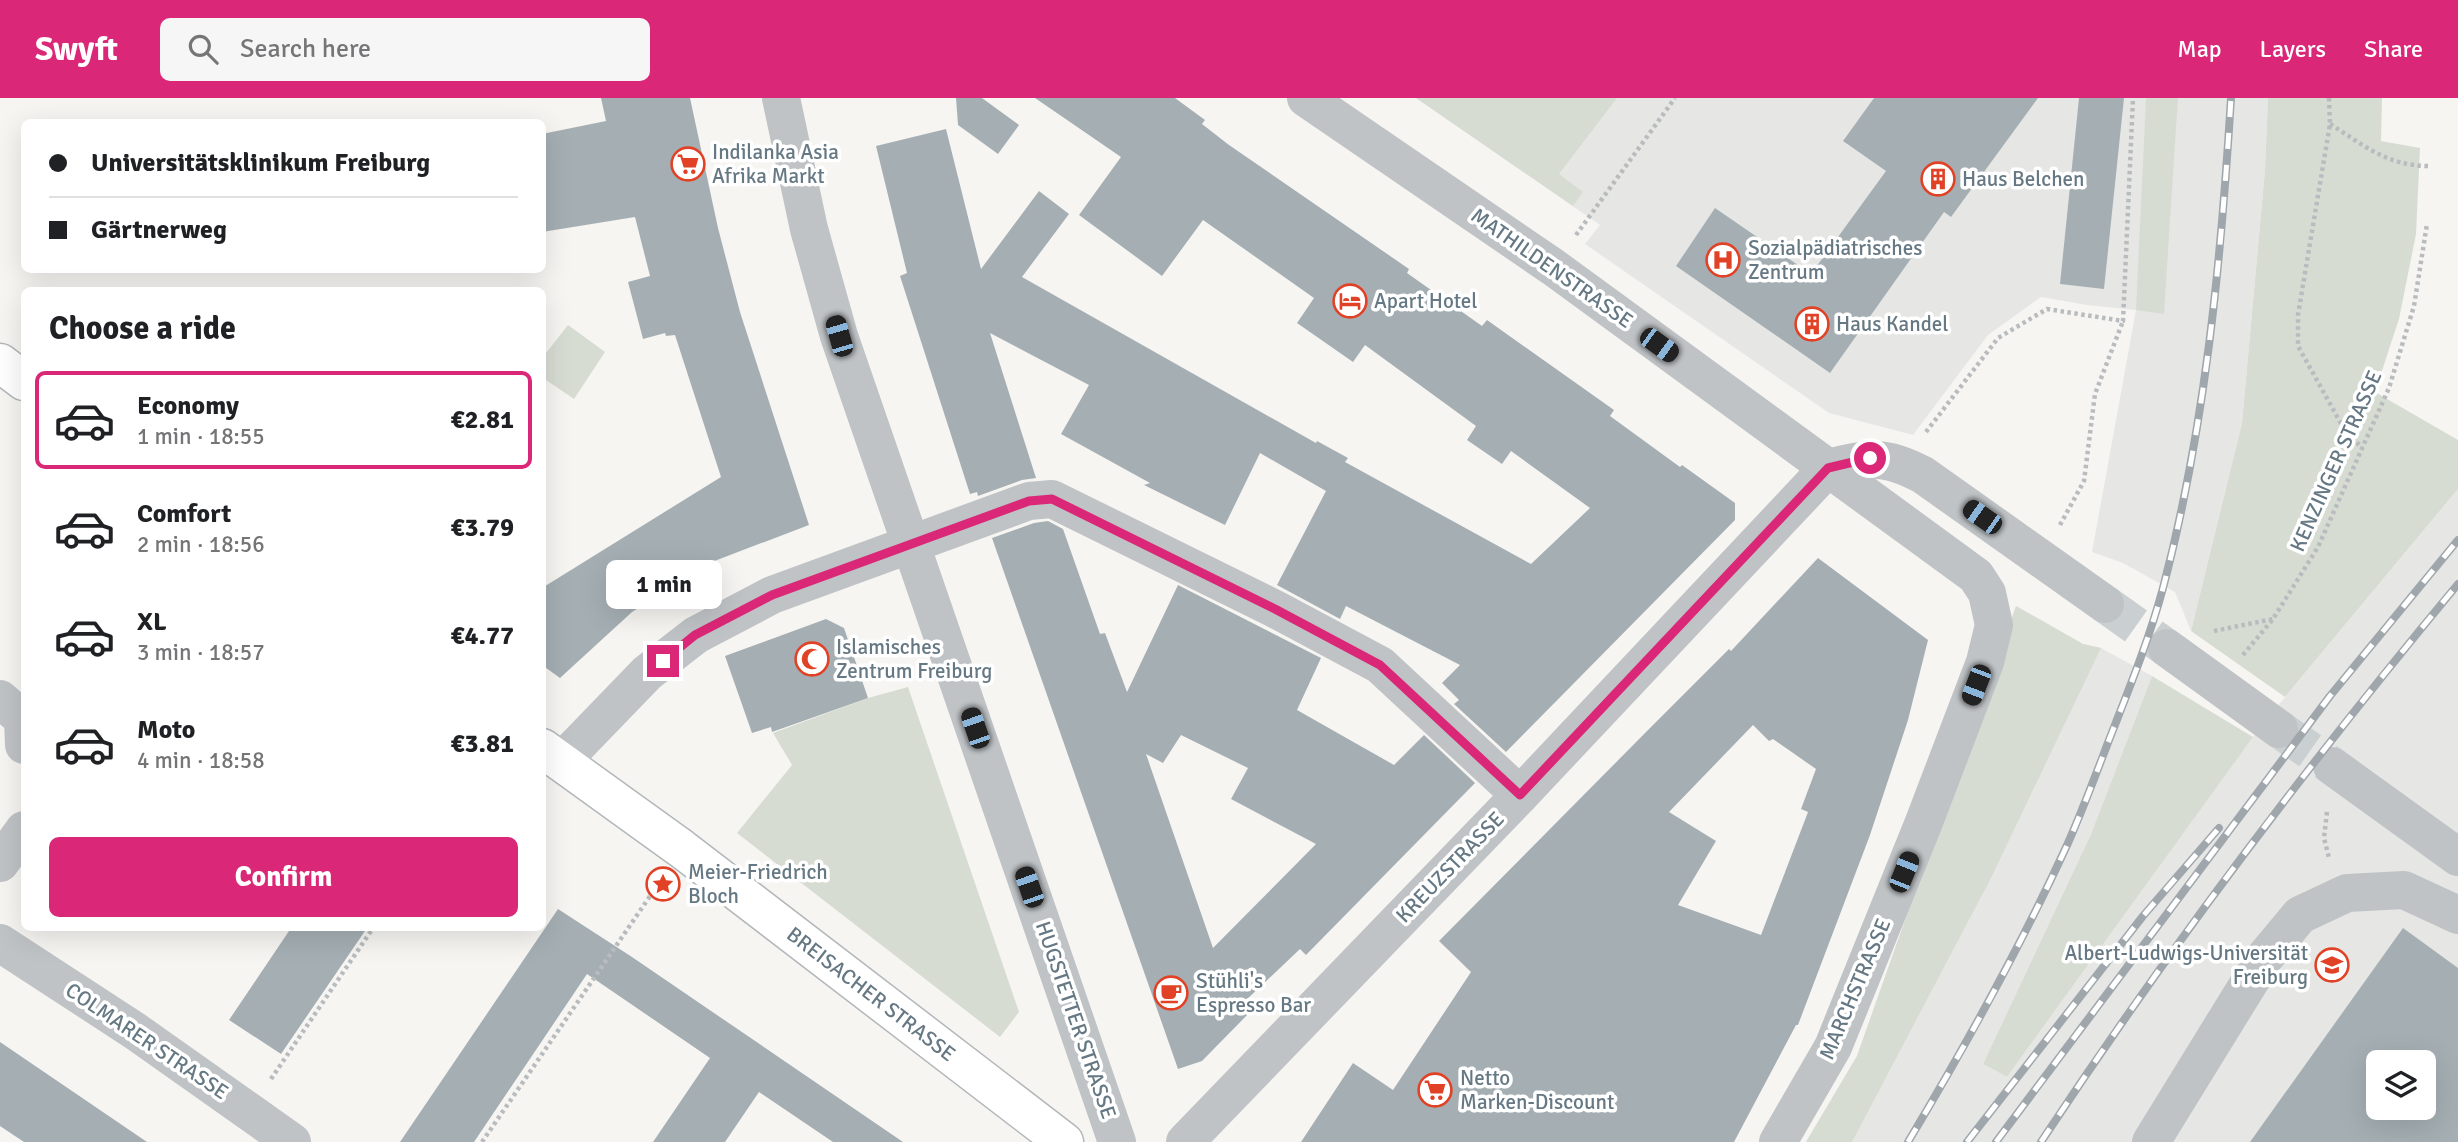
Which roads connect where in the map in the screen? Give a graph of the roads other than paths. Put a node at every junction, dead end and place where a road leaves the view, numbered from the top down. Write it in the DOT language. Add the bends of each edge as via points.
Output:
graph roads {
  1 [pos="781,98"];
  2 [pos="1306,98"];
  3 [pos="0,363"];
  4 [pos="21,379"];
  5 [pos="1828,468"];
  6 [pos="910,544"];
  7 [pos="1987,593"];
  8 [pos="2105,604"];
  9 [pos="2170,651"];
  10 [pos="0,699"];
  11 [pos="21,717"];
  12 [pos="2279,729"];
  13 [pos="552,755"];
  14 [pos="2332,766"];
  15 [pos="1520,795"];
  16 [pos="21,834"];
  17 [pos="2458,857"];
  18 [pos="0,863"];
  19 [pos="2458,915"];
  20 [pos="0,943"];
  21 [pos="292,1142"];
  22 [pos="1064,1142"];
  23 [pos="1117,1142"];
  24 [pos="1185,1142"];
  25 [pos="1778,1142"];
  26 [pos="2151,1142"];
  1 -- 6 [label="street, HUGSTETTER STRASSE" via="809,229 839,336"];
  2 -- 5 [label="street, MATHILDENSTRASSE" via="1553,267"];
  3 -- 4 [label="main road"];
  5 -- 7 [label="street, MATHILDENSTRASSE" via="1976,576"];
  5 -- 8 [label="street" via="1870,458 1902,463"];
  5 -- 15 [label="street, KREUZSTRASSE"];
  6 -- 13 [label="street" via="772,595 695,635"];
  6 -- 15 [label="street" via="1029,501 1052,499 1380,665"];
  6 -- 23 [label="street, HUGSTETTER STRASSE"];
  7 -- 25 [label="street, MARCHSTRASSE" via="1994,625 1985,662 1943,773 1833,1047"];
  9 -- 12 [label="street"];
  10 -- 11 [label="street"];
  13 -- 22 [label="main road, BREISACHER STRASSE"];
  14 -- 17 [label="street"];
  15 -- 24 [label="street, KREUZSTRASSE"];
  16 -- 18 [label="street"];
  19 -- 26 [label="street" via="2404,890 2347,893 2300,915 2265,957"];
  20 -- 21 [label="street, COLMARER STRASSE"];
}
